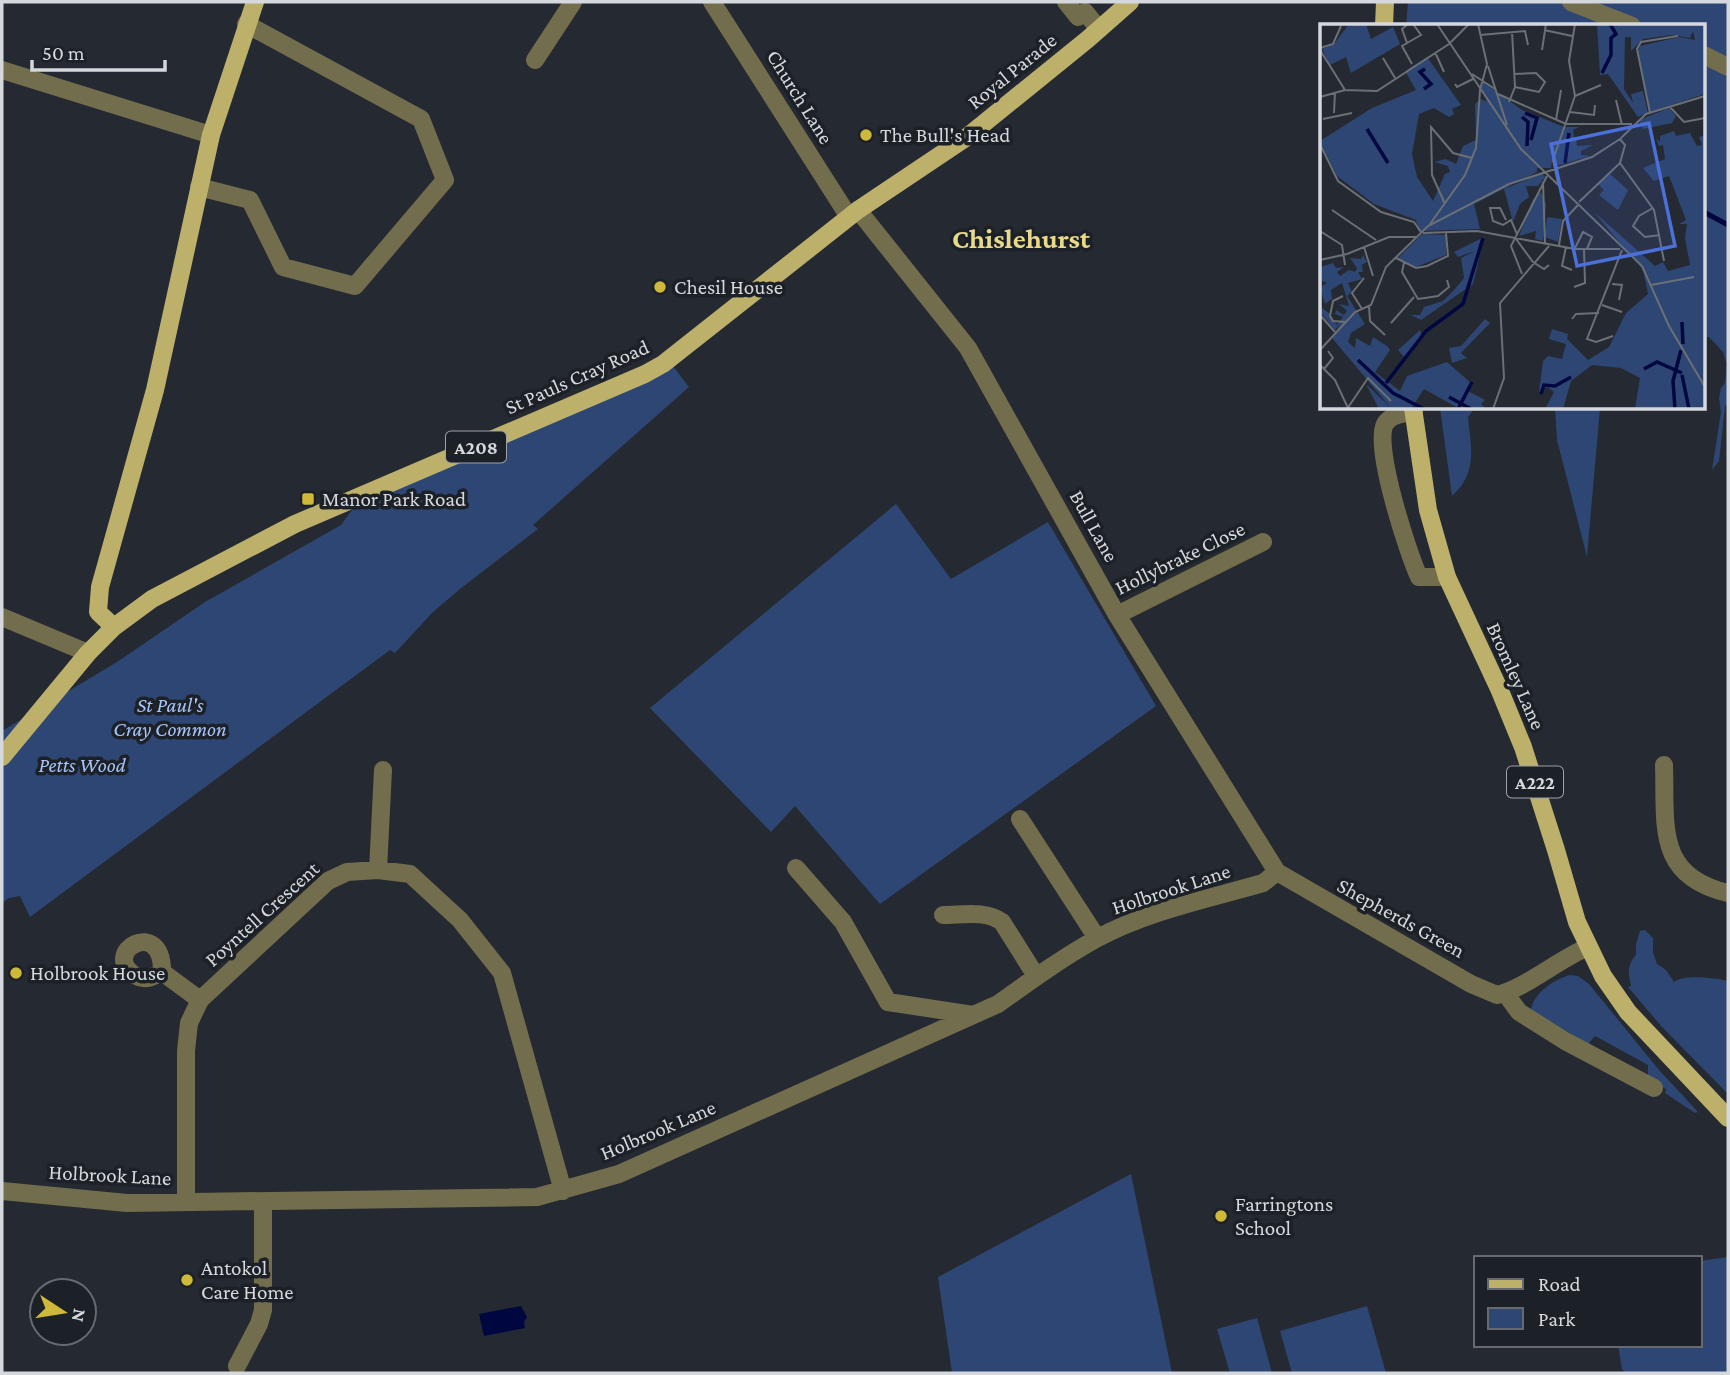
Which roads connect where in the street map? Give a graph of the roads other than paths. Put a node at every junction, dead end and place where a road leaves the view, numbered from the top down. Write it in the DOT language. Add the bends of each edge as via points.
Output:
graph roads {
  1 [pos="255,2"];
  2 [pos="573,2"];
  3 [pos="712,2"];
  4 [pos="1066,2"];
  5 [pos="1130,2"];
  6 [pos="1385,2"];
  7 [pos="1571,2"];
  8 [pos="246,24"];
  9 [pos="1384,24"];
  10 [pos="1627,24"];
  11 [pos="1099,29"];
  12 [pos="1706,56"];
  13 [pos="535,60"];
  14 [pos="1728,68"];
  15 [pos="2,70"];
  16 [pos="211,135"];
  17 [pos="199,187"];
  18 [pos="854,213"];
  19 [pos="1413,410"];
  20 [pos="1264,542"];
  21 [pos="1447,578"];
  22 [pos="1117,615"];
  23 [pos="2,617"];
  24 [pos="114,627"];
  25 [pos="88,653"];
  26 [pos="2,757"];
  27 [pos="1664,765"];
  28 [pos="383,770"];
  29 [pos="1020,819"];
  30 [pos="796,868"];
  31 [pos="378,870"];
  32 [pos="1277,872"];
  33 [pos="1728,893"];
  34 [pos="943,915"];
  35 [pos="1097,938"];
  36 [pos="1588,947"];
  37 [pos="162,972"];
  38 [pos="1036,976"];
  39 [pos="1505,993"];
  40 [pos="200,1000"];
  41 [pos="973,1015"];
  42 [pos="1654,1088"];
  43 [pos="1728,1118"];
  44 [pos="2,1191"];
  45 [pos="563,1191"];
  46 [pos="186,1201"];
  47 [pos="263,1202"];
  48 [pos="237,1366"];
  1 -- 8 [label="main road"];
  2 -- 13 [label="street"];
  3 -- 18 [label="street, Church Lane"];
  4 -- 11 [label="street" via="1078,17 1085,12"];
  5 -- 11 [label="main road, Royal Parade / A208"];
  6 -- 9 [label="main road"];
  7 -- 10 [label="street"];
  8 -- 16 [label="main road"];
  8 -- 17 [label="street" via="421,119 445,180 355,286 283,267 250,200"];
  11 -- 18 [label="main road, Royal Parade / A208" via="967,137"];
  12 -- 14 [label="street"];
  15 -- 16 [label="street"];
  16 -- 17 [label="main road"];
  17 -- 24 [label="main road" via="155,390 100,587 98,612"];
  18 -- 22 [label="street, Bull Lane" via="968,348"];
  18 -- 24 [label="main road, St Pauls Cray Road / A208" via="663,364 295,524 152,599"];
  19 -- 21 [label="main road, Bromley Lane / A222" via="1428,510"];
  19 -- 21 [label="street" via="1394,415 1382,433 1391,492 1419,577"];
  20 -- 22 [label="street, Hollybrake Close"];
  21 -- 36 [label="main road, Bromley Lane / A222" via="1523,747"];
  22 -- 32 [label="street, Bull Lane"];
  23 -- 25 [label="street"];
  24 -- 25 [label="main road, St Pauls Cray Road / A208"];
  25 -- 26 [label="main road, St Pauls Cray Road / A208"];
  27 -- 33 [label="street" via="1666,841 1677,864 1711,890"];
  28 -- 31 [label="street"];
  29 -- 35 [label="street"];
  30 -- 41 [label="street" via="843,922 888,1002"];
  31 -- 40 [label="street, Poyntell Crescent" via="346,872 328,881"];
  31 -- 45 [label="street, Poyntell Crescent" via="410,874 460,920 502,972"];
  32 -- 35 [label="street, Holbrook Lane" via="1263,883 1150,916"];
  32 -- 39 [label="street, Shepherds Green" via="1471,984 1497,995"];
  34 -- 38 [label="street" via="998,919"];
  35 -- 38 [label="street, Holbrook Lane"];
  36 -- 39 [label="street"];
  36 -- 43 [label="main road, Bromley Lane / A222" via="1628,1012"];
  37 -- 40 [label="street"];
  38 -- 41 [label="street, Holbrook Lane" via="998,1004"];
  39 -- 42 [label="street" via="1519,1012"];
  40 -- 46 [label="street, Poyntell Crescent" via="189,1023 186,1051"];
  41 -- 45 [label="street, Holbrook Lane" via="619,1174"];
  44 -- 46 [label="street, Holbrook Lane" via="127,1203"];
  45 -- 47 [label="street, Holbrook Lane" via="537,1197"];
  46 -- 47 [label="street, Holbrook Lane"];
  47 -- 48 [label="street" via="263,1310"];
}
